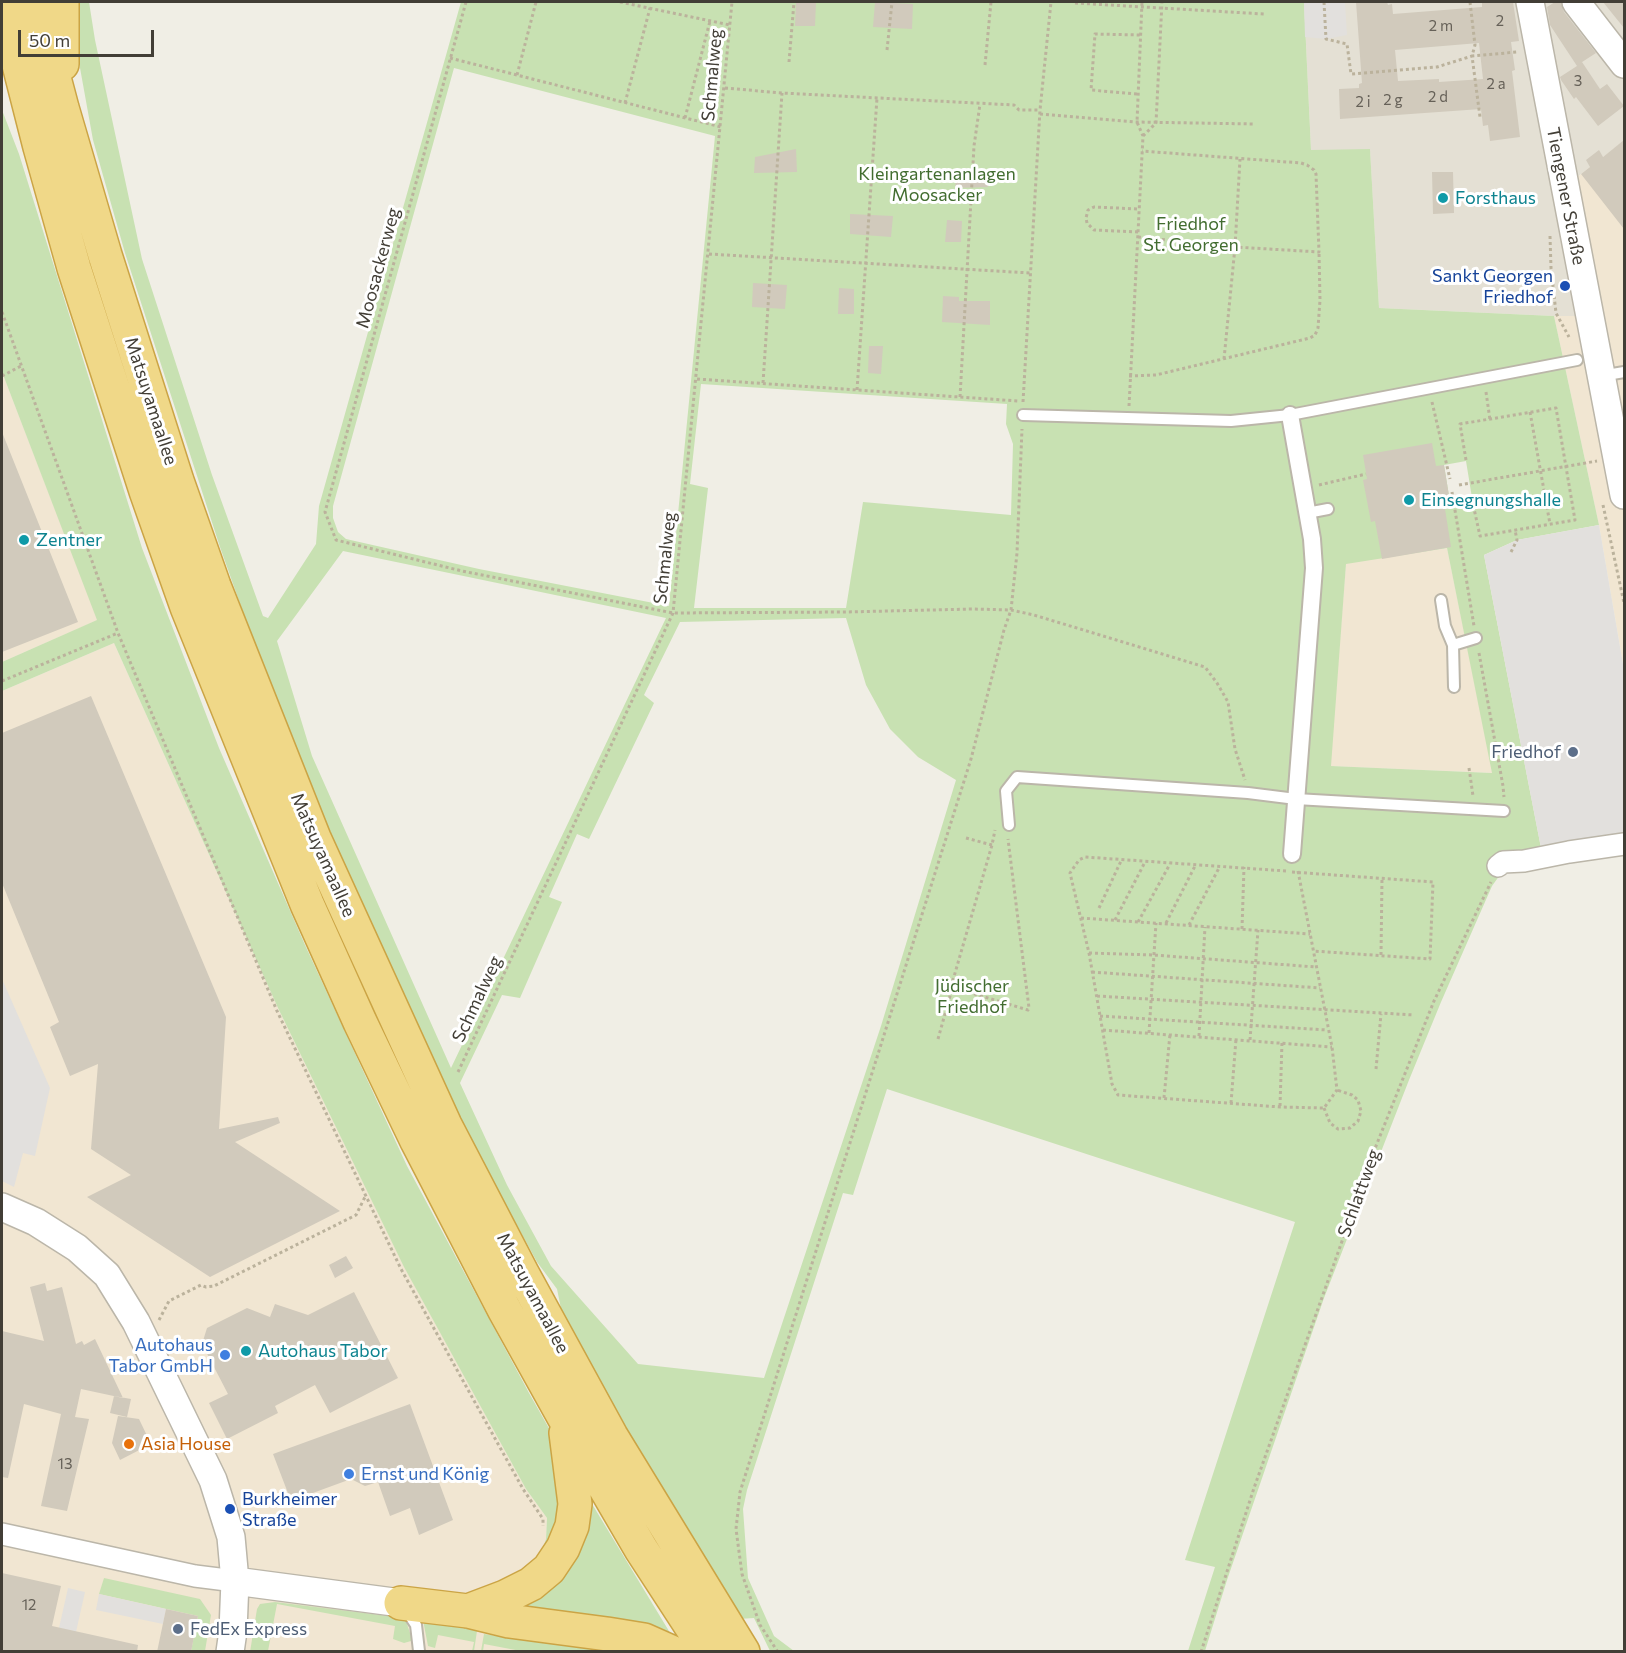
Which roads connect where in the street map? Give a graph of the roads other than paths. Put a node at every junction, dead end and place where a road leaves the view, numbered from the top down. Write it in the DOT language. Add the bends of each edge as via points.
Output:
graph roads {
  1 [pos="3,2"];
  2 [pos="34,2"];
  3 [pos="62,2"];
  4 [pos="1530,2"];
  5 [pos="1576,2"];
  6 [pos="1624,64"];
  7 [pos="2,85"];
  8 [pos="62,108"];
  9 [pos="40,147"];
  10 [pos="1576,360"];
  11 [pos="1613,374"];
  12 [pos="1023,415"];
  13 [pos="1290,415"];
  14 [pos="1621,457"];
  15 [pos="1613,500"];
  16 [pos="1328,509"];
  17 [pos="1307,513"];
  18 [pos="1441,600"];
  19 [pos="1476,638"];
  20 [pos="1453,645"];
  21 [pos="1454,687"];
  22 [pos="1296,799"];
  23 [pos="1504,811"];
  24 [pos="1008,825"];
  25 [pos="1624,844"];
  26 [pos="1292,854"];
  27 [pos="1498,866"];
  28 [pos="2,1207"];
  29 [pos="564,1417"];
  30 [pos="2,1534"];
  31 [pos="235,1581"];
  32 [pos="401,1603"];
  33 [pos="468,1611"];
  34 [pos="419,1651"];
  35 [pos="230,1652"];
  36 [pos="671,1652"];
  37 [pos="708,1652"];
  38 [pos="743,1652"];
  1 -- 9 [label="highway, Matsuyamaallee"];
  2 -- 8 [label="highway, Matsuyamaallee"];
  3 -- 8 [label="highway"];
  4 -- 11 [label="street, Tiengener Straße"];
  5 -- 6 [label="street"];
  7 -- 9 [label="highway"];
  8 -- 38 [label="highway, Matsuyamaallee" via="181,492 314,838 445,1125 517,1265 611,1436"];
  9 -- 29 [label="highway, Matsuyamaallee" via="146,491 256,782 407,1120"];
  10 -- 13 [label="lane"];
  11 -- 14 [label="street, Tiengener Straße"];
  12 -- 13 [label="lane" via="1231,421"];
  13 -- 17 [label="street"];
  14 -- 15 [label="street, Tiengener Straße"];
  16 -- 17 [label="lane"];
  17 -- 22 [label="street" via="1314,568"];
  18 -- 20 [label="lane"];
  19 -- 20 [label="lane"];
  20 -- 21 [label="lane"];
  22 -- 23 [label="lane"];
  22 -- 24 [label="lane" via="1017,777 1006,791"];
  22 -- 26 [label="street"];
  25 -- 27 [label="street" via="1503,862"];
  28 -- 31 [label="street" via="36,1222 77,1248 107,1275 136,1322 213,1480 231,1537"];
  29 -- 33 [label="highway" via="575,1504 563,1548 549,1569 531,1584"];
  29 -- 37 [label="highway, Matsuyamaallee" via="641,1549"];
  30 -- 31 [label="street" via="195,1576"];
  31 -- 32 [label="street"];
  31 -- 35 [label="street"];
  32 -- 33 [label="highway"];
  32 -- 34 [label="lane" via="416,1625"];
  33 -- 36 [label="highway" via="509,1621 644,1640"];
}
